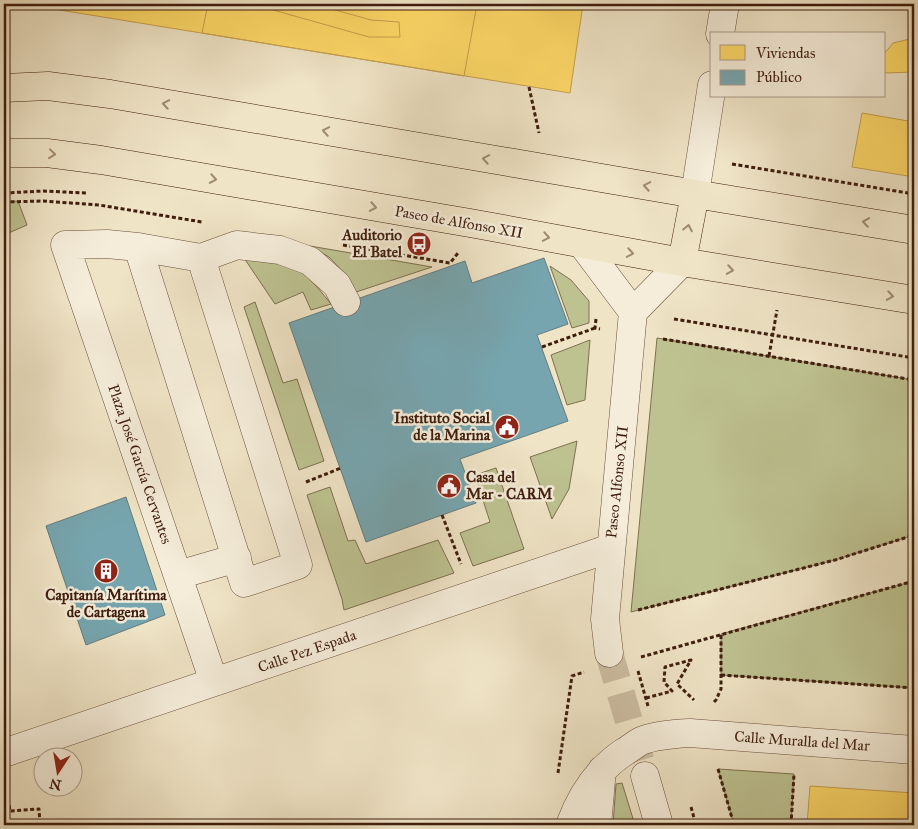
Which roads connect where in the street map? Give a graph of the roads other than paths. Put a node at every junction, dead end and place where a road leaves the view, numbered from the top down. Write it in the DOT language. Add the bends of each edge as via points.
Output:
graph roads {
  1 [pos="724,4"];
  2 [pos="720,32"];
  3 [pos="4,88"];
  4 [pos="710,97"];
  5 [pos="4,153"];
  6 [pos="694,194"];
  7 [pos="914,230"];
  8 [pos="582,244"];
  9 [pos="138,247"];
  10 [pos="201,258"];
  11 [pos="682,262"];
  12 [pos="914,300"];
  13 [pos="346,302"];
  14 [pos="633,323"];
  15 [pos="611,548"];
  16 [pos="236,558"];
  17 [pos="178,575"];
  18 [pos="621,656"];
  19 [pos="214,682"];
  20 [pos="914,750"];
  21 [pos="4,753"];
  22 [pos="602,770"];
  23 [pos="644,776"];
  24 [pos="570,825"];
  25 [pos="598,825"];
  26 [pos="659,825"];
  1 -- 2 [label="street"];
  6 -- 3 [label="main road, one-way" via="110,94 48,86"];
  4 -- 6 [label="street"];
  5 -- 8 [label="main road, Paseo de Alfonso XII, one-way" via="47,153 101,160"];
  7 -- 6 [label="main road, one-way"];
  11 -- 6 [label="main road, one-way"];
  8 -- 11 [label="main road, Paseo de Alfonso XII, one-way"];
  8 -- 14 [label="street"];
  9 -- 10 [label="street"];
  9 -- 16 [label="street"];
  9 -- 17 [label="street, Plaza José García Cervantes" via="65,245"];
  10 -- 13 [label="street" via="237,245 280,250 310,261 337,285"];
  10 -- 16 [label="street" via="298,564 244,583"];
  11 -- 12 [label="main road, Paseo de Alfonso XII, one-way"];
  11 -- 14 [label="street"];
  14 -- 15 [label="street, Paseo Alfonso XII"];
  15 -- 18 [label="street, Paseo Alfonso XII" via="605,619"];
  15 -- 19 [label="street, Calle Pez Espada"];
  16 -- 17 [label="street"];
  17 -- 19 [label="street, Plaza José García Cervantes"];
  19 -- 21 [label="street, Calle Pez Espada"];
  20 -- 22 [label="street, Calle Muralla del Mar" via="673,734 640,742"];
  22 -- 24 [label="street, Calle Muralla del Mar" via="584,794"];
  22 -- 25 [label="street"];
  23 -- 26 [label="street"];
}
